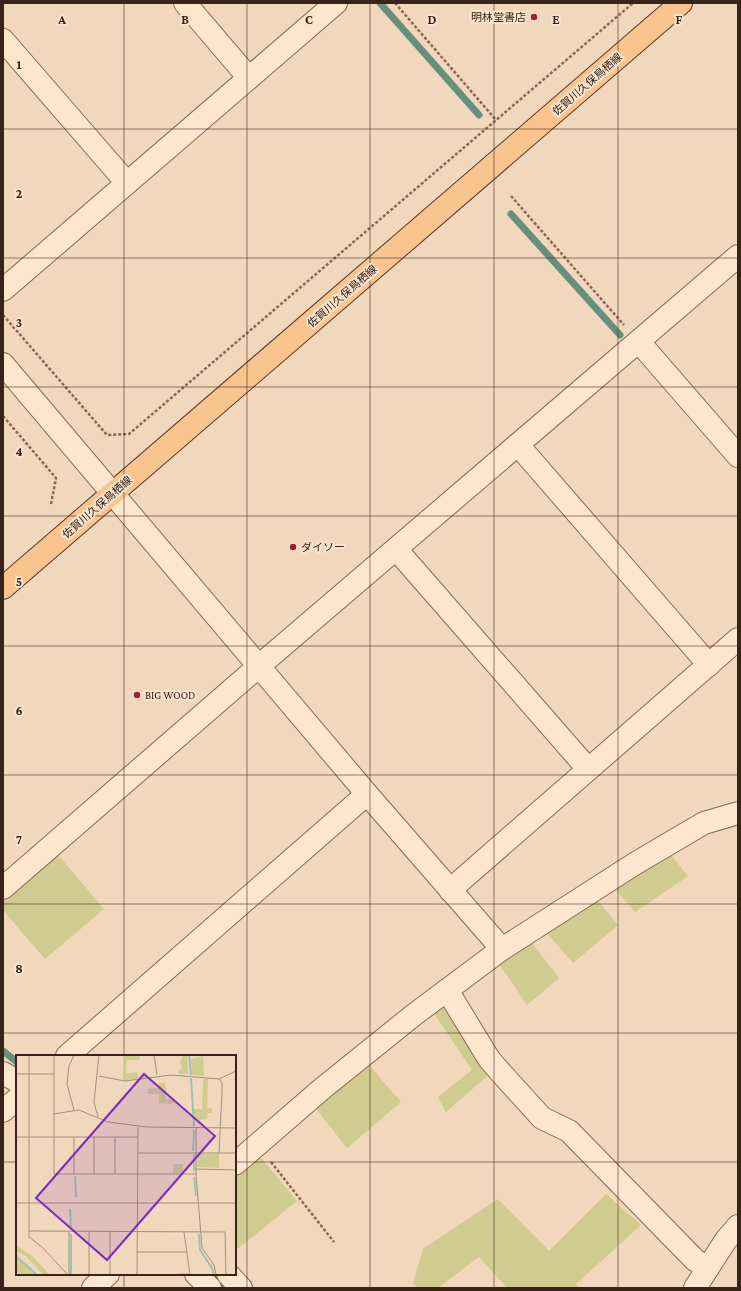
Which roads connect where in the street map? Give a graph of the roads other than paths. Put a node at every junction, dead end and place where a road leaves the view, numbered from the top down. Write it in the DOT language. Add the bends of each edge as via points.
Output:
graph roads {
  1 [pos="185,3"];
  2 [pos="336,3"];
  3 [pos="681,3"];
  4 [pos="3,40"];
  5 [pos="249,78"];
  6 [pos="127,183"];
  7 [pos="738,256"];
  8 [pos="3,290"];
  9 [pos="639,342"];
  10 [pos="3,364"];
  11 [pos="518,445"];
  12 [pos="738,456"];
  13 [pos="113,493"];
  14 [pos="396,549"];
  15 [pos="3,588"];
  16 [pos="738,639"];
  17 [pos="709,665"];
  18 [pos="259,666"];
  19 [pos="588,770"];
  20 [pos="367,794"];
  21 [pos="738,813"];
  22 [pos="3,888"];
  23 [pos="450,890"];
  24 [pos="502,949"];
  25 [pos="447,990"];
  26 [pos="68,1055"];
  27 [pos="3,1073"];
  28 [pos="16,1080"];
  29 [pos="16,1100"];
  30 [pos="3,1111"];
  31 [pos="236,1163"];
  32 [pos="738,1226"];
  33 [pos="708,1268"];
  34 [pos="107,1275"];
  35 [pos="197,1275"];
  36 [pos="229,1275"];
  37 [pos="93,1288"];
  38 [pos="210,1288"];
  39 [pos="242,1288"];
  40 [pos="695,1288"];
  1 -- 5 [label="street"];
  2 -- 5 [label="street"];
  3 -- 13 [label="main road, 佐賀川久保鳥栖線"];
  4 -- 6 [label="street"];
  5 -- 6 [label="street"];
  6 -- 8 [label="street"];
  7 -- 9 [label="street"];
  9 -- 11 [label="street"];
  9 -- 12 [label="street"];
  10 -- 13 [label="street"];
  11 -- 14 [label="street"];
  11 -- 17 [label="street"];
  13 -- 15 [label="main road, 佐賀川久保鳥栖線"];
  13 -- 18 [label="street"];
  14 -- 18 [label="street"];
  14 -- 19 [label="street"];
  16 -- 17 [label="street"];
  17 -- 19 [label="street"];
  18 -- 20 [label="street"];
  18 -- 22 [label="street"];
  19 -- 23 [label="street"];
  20 -- 23 [label="street"];
  20 -- 26 [label="street"];
  21 -- 24 [label="street" via="704,823 636,863"];
  23 -- 24 [label="street"];
  24 -- 25 [label="street"];
  25 -- 31 [label="street" via="323,1088"];
  25 -- 33 [label="street" via="489,1059 542,1118 568,1131 695,1260"];
  27 -- 28 [label="street"];
  29 -- 30 [label="street"];
  32 -- 33 [label="street"];
  33 -- 40 [label="street"];
  34 -- 37 [label="street"];
  35 -- 38 [label="street"];
  36 -- 39 [label="street"];
}
